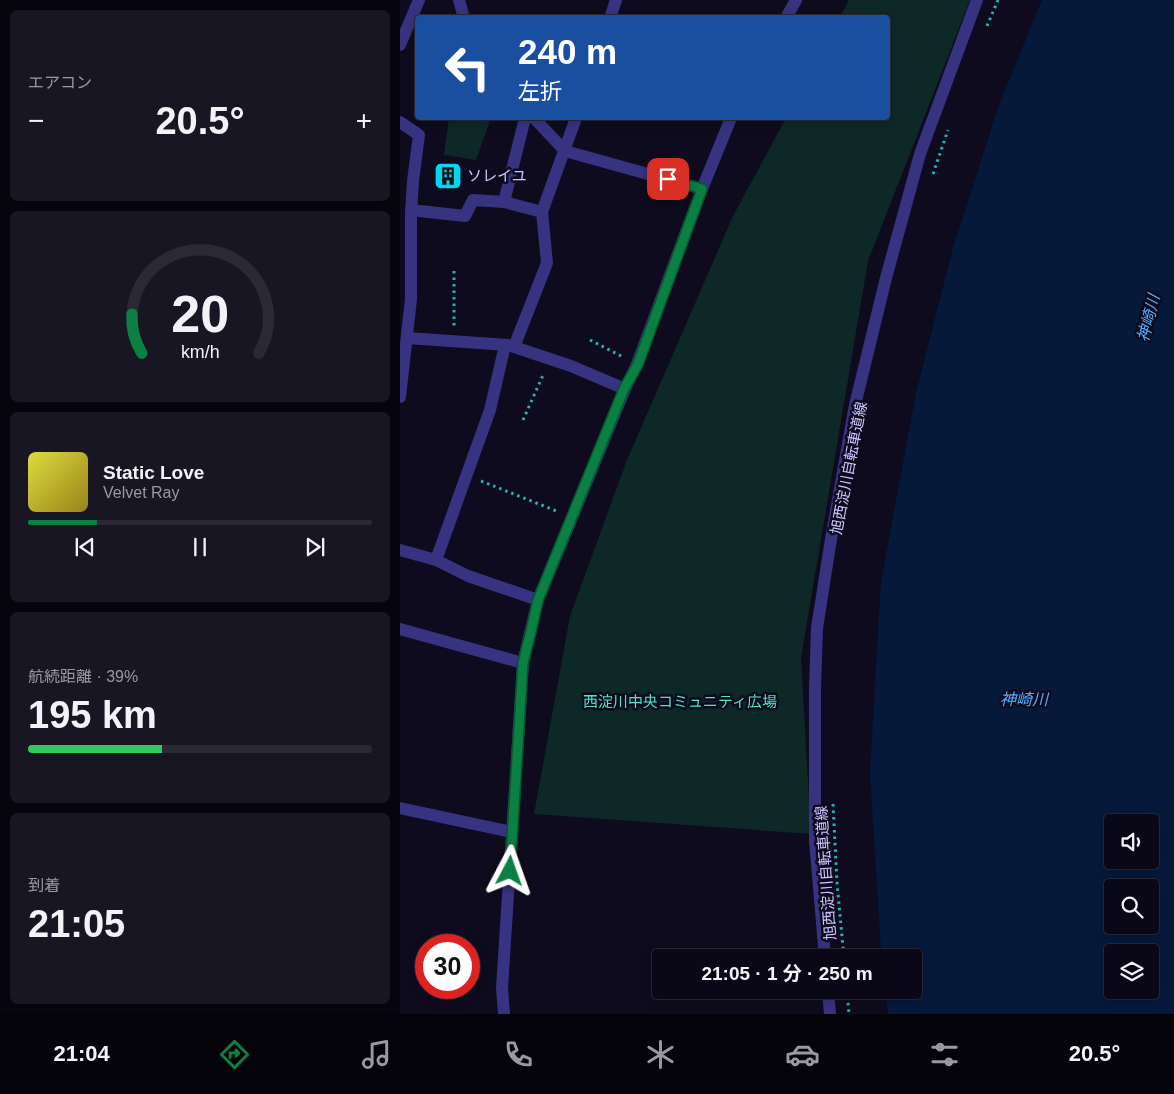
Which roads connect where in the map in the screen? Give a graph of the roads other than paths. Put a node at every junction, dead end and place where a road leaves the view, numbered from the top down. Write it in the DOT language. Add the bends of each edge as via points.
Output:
graph roads {
  1 [pos="419,0"];
  2 [pos="459,0"];
  3 [pos="616,0"];
  4 [pos="796,0"];
  5 [pos="978,0"];
  6 [pos="463,15"];
  7 [pos="611,15"];
  8 [pos="788,15"];
  9 [pos="400,45"];
  10 [pos="524,120"];
  11 [pos="536,120"];
  12 [pos="575,120"];
  13 [pos="731,120"];
  14 [pos="400,122"];
  15 [pos="565,151"];
  16 [pos="702,189"];
  17 [pos="504,202"];
  18 [pos="411,210"];
  19 [pos="542,212"];
  20 [pos="406,298"];
  21 [pos="407,338"];
  22 [pos="509,346"];
  23 [pos="624,389"];
  24 [pos="400,397"];
  25 [pos="400,550"];
  26 [pos="436,560"];
  27 [pos="538,600"];
  28 [pos="400,630"];
  29 [pos="523,663"];
  30 [pos="400,808"];
  31 [pos="512,832"];
  32 [pos="824,949"];
  33 [pos="829,999"];
  34 [pos="504,1014"];
  35 [pos="830,1014"];
  1 -- 9 [label="street"];
  2 -- 6 [label="street"];
  3 -- 7 [label="street"];
  4 -- 8 [label="street"];
  5 -- 32 [label="street" via="920,154 894,249 855,405 831,539 818,628 815,689 815,840"];
  10 -- 17 [label="street"];
  11 -- 15 [label="street"];
  12 -- 15 [label="street"];
  13 -- 16 [label="street"];
  14 -- 18 [label="street" via="419,136"];
  15 -- 16 [label="street"];
  15 -- 19 [label="street"];
  16 -- 23 [label="street" via="638,364"];
  17 -- 18 [label="street" via="473,200 465,216"];
  17 -- 19 [label="street"];
  18 -- 20 [label="street"];
  19 -- 22 [label="street" via="548,263"];
  20 -- 21 [label="street"];
  21 -- 22 [label="street"];
  21 -- 24 [label="street"];
  22 -- 23 [label="street" via="571,366"];
  22 -- 26 [label="street" via="490,410"];
  23 -- 27 [label="street"];
  25 -- 26 [label="street"];
  26 -- 27 [label="street" via="468,576"];
  27 -- 29 [label="street"];
  28 -- 29 [label="street"];
  29 -- 31 [label="street"];
  30 -- 31 [label="street"];
  31 -- 34 [label="street" via="502,988"];
  33 -- 35 [label="street"];
}
